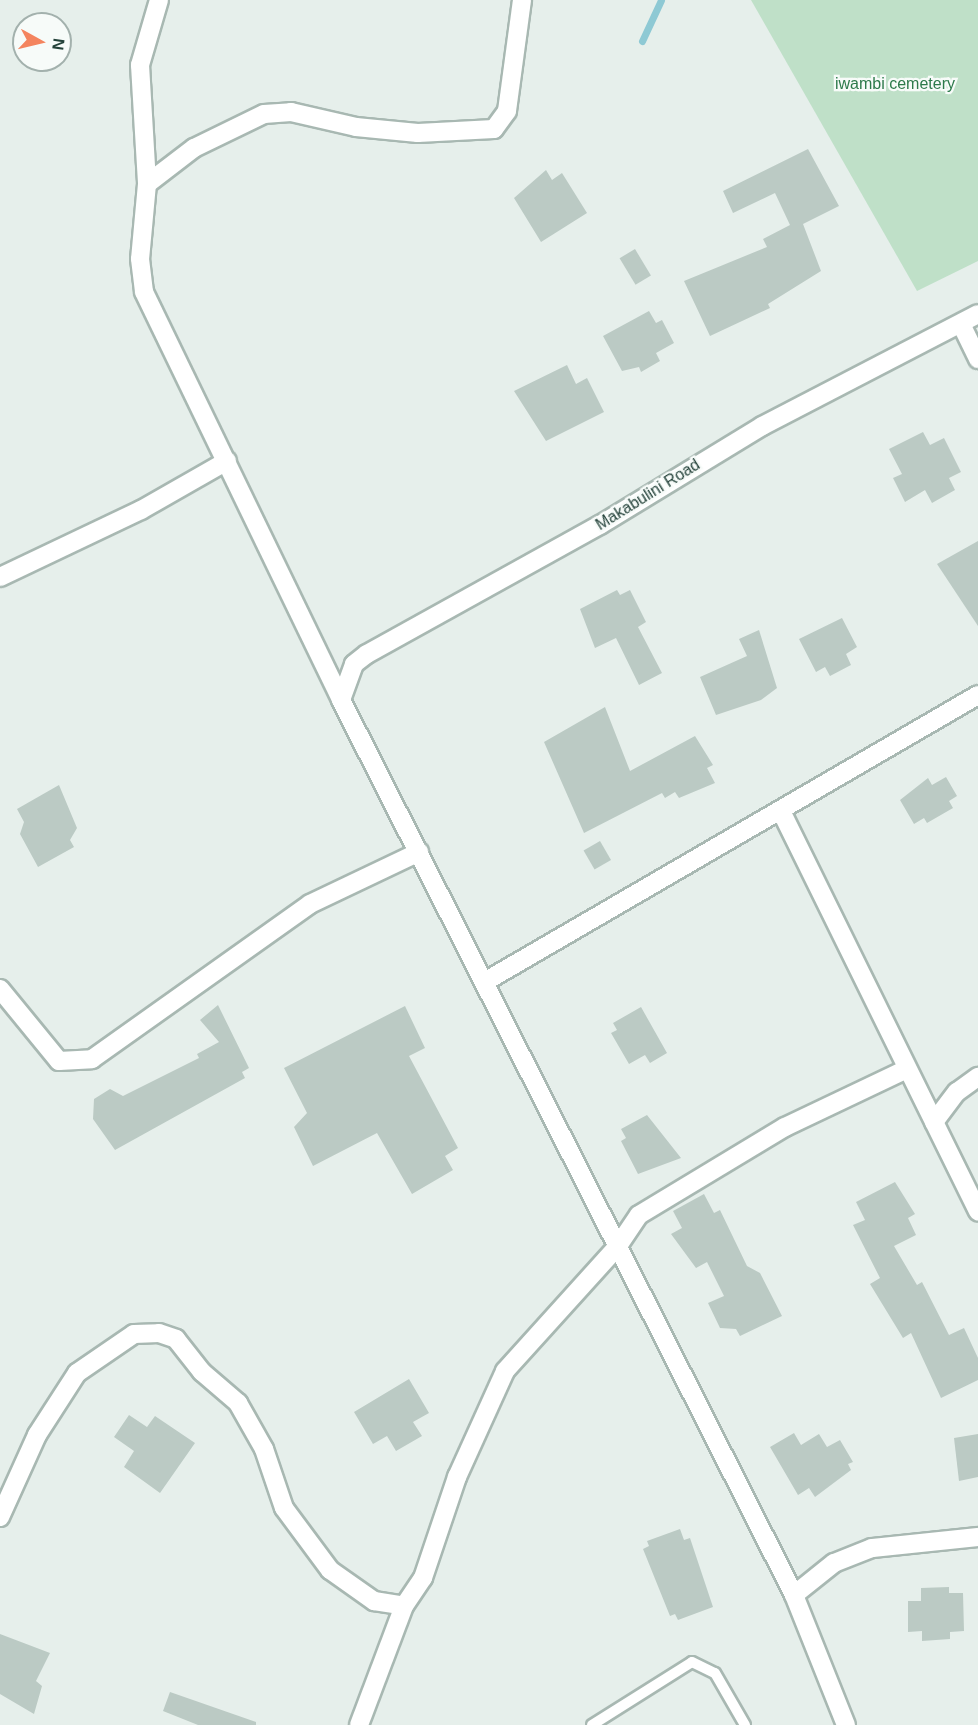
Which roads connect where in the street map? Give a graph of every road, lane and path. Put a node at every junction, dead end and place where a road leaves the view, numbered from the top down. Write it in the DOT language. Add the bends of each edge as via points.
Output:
graph roads {
  1 [pos="159,0"];
  2 [pos="522,0"];
  3 [pos="147,184"];
  4 [pos="978,314"];
  5 [pos="962,326"];
  6 [pos="978,359"];
  7 [pos="227,461"];
  8 [pos="0,577"];
  9 [pos="978,695"];
  10 [pos="341,699"];
  11 [pos="782,813"];
  12 [pos="419,852"];
  13 [pos="486,981"];
  14 [pos="0,989"];
  15 [pos="907,1069"];
  16 [pos="978,1077"];
  17 [pos="934,1122"];
  18 [pos="978,1211"];
  19 [pos="618,1246"];
  20 [pos="0,1516"];
  21 [pos="978,1537"];
  22 [pos="794,1595"];
  23 [pos="404,1606"];
  24 [pos="359,1725"];
  25 [pos="592,1725"];
  26 [pos="745,1725"];
  27 [pos="846,1725"];
  1 -- 3 [label="street" via="140,65"];
  2 -- 3 [label="street" via="507,111 494,129 418,133 356,127 291,112 264,114 194,148"];
  3 -- 7 [label="street" via="140,259 144,292"];
  4 -- 5 [label="street, Makabulini Road"];
  5 -- 6 [label="street"];
  5 -- 10 [label="street, Makabulini Road" via="830,388 367,654 354,664"];
  7 -- 8 [label="street" via="141,510"];
  7 -- 10 [label="street"];
  9 -- 11 [label="street"];
  10 -- 12 [label="street"];
  11 -- 13 [label="street" via="685,861"];
  11 -- 15 [label="street"];
  12 -- 13 [label="street"];
  12 -- 14 [label="street" via="310,904 92,1059 59,1061"];
  13 -- 19 [label="street"];
  15 -- 17 [label="street"];
  15 -- 19 [label="street" via="785,1127 684,1184 639,1215"];
  16 -- 17 [label="street" via="957,1092"];
  17 -- 18 [label="street"];
  19 -- 22 [label="street"];
  19 -- 23 [label="street" via="505,1371 457,1477 423,1578"];
  20 -- 23 [label="street" via="33,1443 77,1373 134,1334 159,1333 176,1339 202,1372 238,1403 264,1449 284,1508 330,1570 374,1601"];
  21 -- 22 [label="street" via="872,1548 834,1563"];
  22 -- 27 [label="street"];
  23 -- 24 [label="street"];
  25 -- 26 [label="lane" via="692,1662 715,1673"];
}
